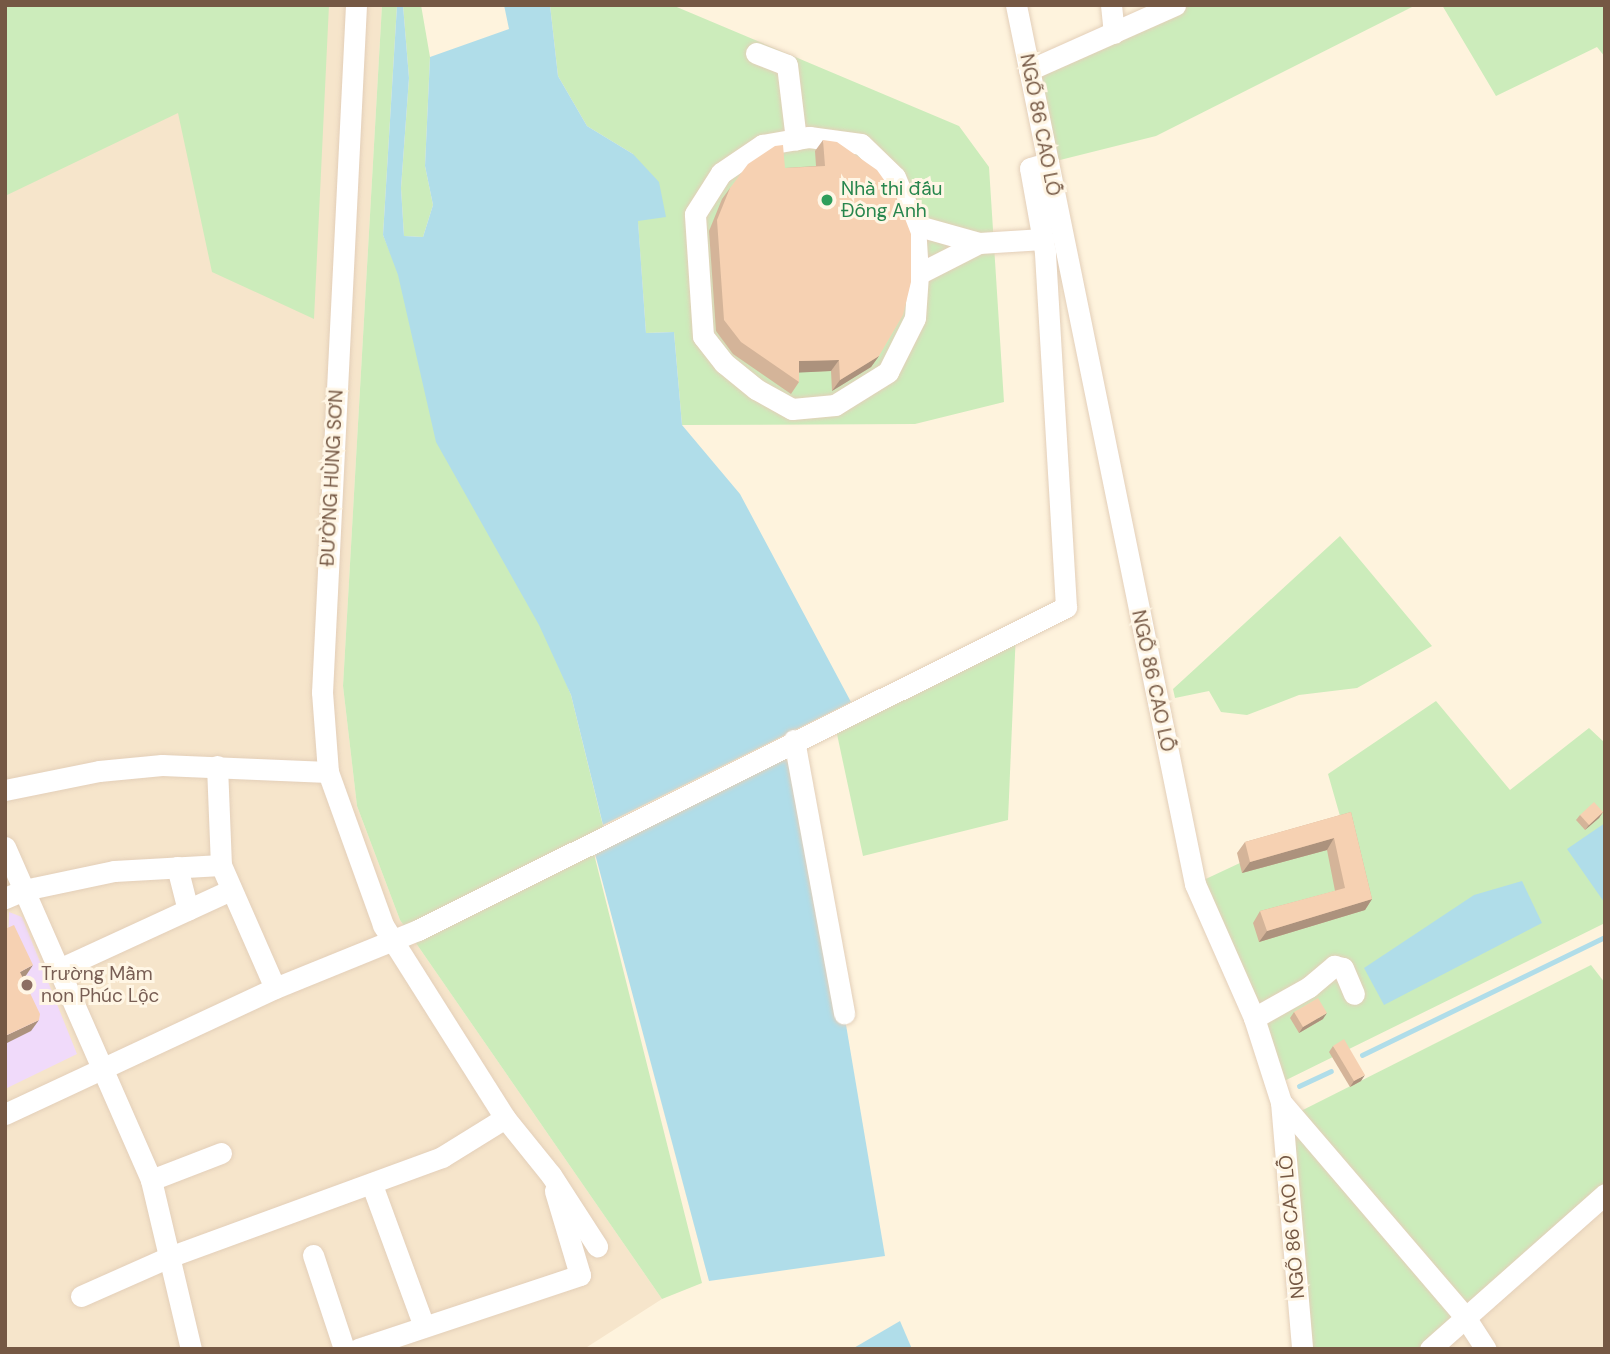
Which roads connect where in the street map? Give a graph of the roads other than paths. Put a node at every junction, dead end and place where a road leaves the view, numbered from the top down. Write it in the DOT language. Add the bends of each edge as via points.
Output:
graph roads {
  1 [pos="356,5"];
  2 [pos="1016,5"];
  3 [pos="1111,5"];
  4 [pos="1175,5"];
  5 [pos="1114,33"];
  6 [pos="756,53"];
  7 [pos="1029,70"];
  8 [pos="796,139"];
  9 [pos="1048,163"];
  10 [pos="915,225"];
  11 [pos="1043,239"];
  12 [pos="979,243"];
  13 [pos="918,274"];
  14 [pos="794,740"];
  15 [pos="218,766"];
  16 [pos="328,772"];
  17 [pos="5,790"];
  18 [pos="5,847"];
  19 [pos="221,865"];
  20 [pos="177,867"];
  21 [pos="231,890"];
  22 [pos="15,894"];
  23 [pos="188,910"];
  24 [pos="391,940"];
  25 [pos="59,970"];
  26 [pos="275,988"];
  27 [pos="1354,995"];
  28 [pos="844,1013"];
  29 [pos="1254,1018"];
  30 [pos="100,1068"];
  31 [pos="1281,1102"];
  32 [pos="5,1114"];
  33 [pos="505,1118"];
  34 [pos="221,1153"];
  35 [pos="551,1175"];
  36 [pos="150,1180"];
  37 [pos="372,1185"];
  38 [pos="1605,1194"];
  39 [pos="597,1247"];
  40 [pos="313,1255"];
  41 [pos="169,1257"];
  42 [pos="81,1296"];
  43 [pos="1465,1317"];
  44 [pos="424,1326"];
  45 [pos="191,1349"];
  46 [pos="344,1349"];
  47 [pos="358,1349"];
  48 [pos="1302,1349"];
  49 [pos="1430,1349"];
  50 [pos="1486,1349"];
  1 -- 16 [label="street, ĐƯỜNG HÙNG SƠN" via="322,692"];
  2 -- 7 [label="street, NGÕ 86 CAO LỖ"];
  3 -- 5 [label="street"];
  4 -- 5 [label="street"];
  5 -- 7 [label="street"];
  6 -- 8 [label="street" via="788,65"];
  7 -- 9 [label="street, NGÕ 86 CAO LỖ"];
  8 -- 10 [label="street" via="861,144 895,177"];
  8 -- 13 [label="street" via="762,145 722,173 695,214 703,336 724,363 756,389 792,409 835,405 888,372 915,317"];
  9 -- 11 [label="street" via="1030,168"];
  9 -- 29 [label="street, NGÕ 86 CAO LỖ" via="1195,884"];
  10 -- 12 [label="street"];
  10 -- 13 [label="street"];
  11 -- 12 [label="street"];
  11 -- 14 [label="street" via="1066,607"];
  12 -- 13 [label="street"];
  14 -- 24 [label="street" via="592,846"];
  14 -- 28 [label="street"];
  15 -- 16 [label="street"];
  15 -- 17 [label="street" via="99,771"];
  15 -- 19 [label="street"];
  16 -- 24 [label="street, ĐƯỜNG HÙNG SƠN" via="376,911"];
  18 -- 22 [label="street"];
  19 -- 20 [label="street"];
  19 -- 21 [label="street"];
  20 -- 22 [label="street" via="114,871"];
  20 -- 23 [label="street"];
  21 -- 23 [label="street"];
  21 -- 26 [label="street"];
  22 -- 25 [label="street"];
  23 -- 25 [label="street"];
  24 -- 26 [label="street"];
  24 -- 33 [label="street, ĐƯỜNG HÙNG SƠN"];
  25 -- 30 [label="street"];
  26 -- 30 [label="street"];
  27 -- 29 [label="street" via="1343,968 1334,967"];
  29 -- 31 [label="street, NGÕ 86 CAO LỖ"];
  30 -- 32 [label="street"];
  30 -- 36 [label="street"];
  31 -- 43 [label="street"];
  31 -- 48 [label="street, NGÕ 86 CAO LỖ"];
  33 -- 35 [label="street, ĐƯỜNG HÙNG SƠN"];
  33 -- 37 [label="street" via="442,1157"];
  34 -- 36 [label="street"];
  35 -- 39 [label="street, ĐƯỜNG HÙNG SƠN"];
  35 -- 44 [label="street" via="580,1276"];
  36 -- 41 [label="street"];
  37 -- 41 [label="street"];
  37 -- 44 [label="street"];
  38 -- 43 [label="street"];
  40 -- 46 [label="street"];
  41 -- 42 [label="street"];
  41 -- 45 [label="street"];
  43 -- 49 [label="street"];
  43 -- 50 [label="street"];
  44 -- 47 [label="street"];
}
